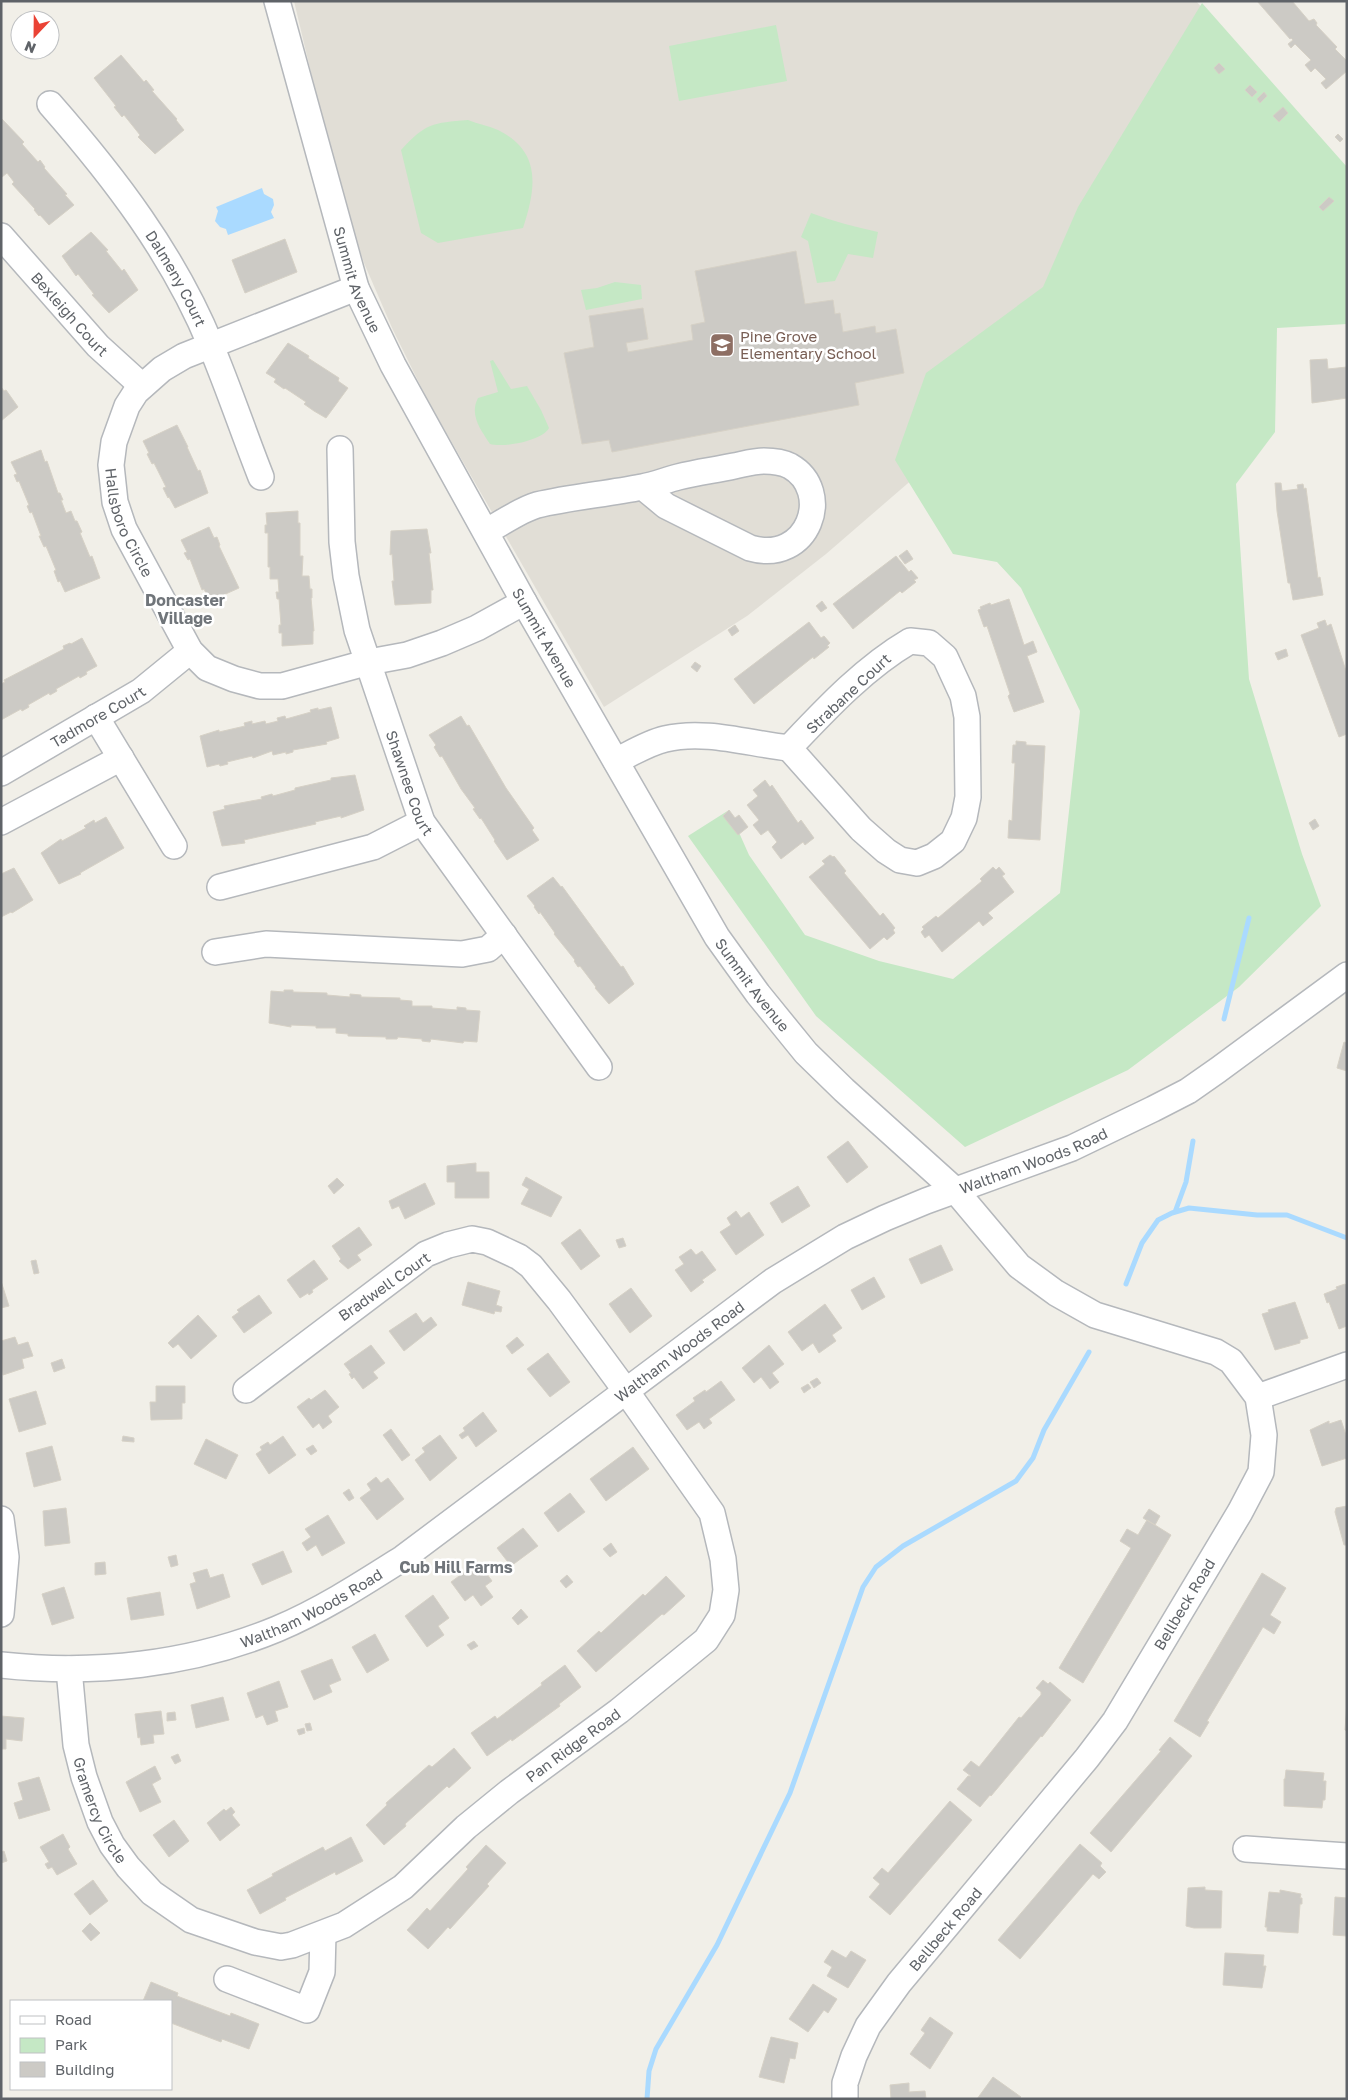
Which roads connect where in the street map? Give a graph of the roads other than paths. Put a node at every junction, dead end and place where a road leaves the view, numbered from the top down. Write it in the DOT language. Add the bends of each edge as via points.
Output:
graph roads {
  1 [pos="277,1"];
  2 [pos="50,104"];
  3 [pos="1,236"];
  4 [pos="356,288"];
  5 [pos="211,345"];
  6 [pos="142,386"];
  7 [pos="340,449"];
  8 [pos="261,477"];
  9 [pos="643,487"];
  10 [pos="487,532"];
  11 [pos="524,602"];
  12 [pos="190,651"];
  13 [pos="369,662"];
  14 [pos="96,717"];
  15 [pos="789,748"];
  16 [pos="121,758"];
  17 [pos="616,761"];
  18 [pos="1,773"];
  19 [pos="1,822"];
  20 [pos="422,822"];
  21 [pos="174,846"];
  22 [pos="220,887"];
  23 [pos="504,935"];
  24 [pos="215,952"];
  25 [pos="1347,975"];
  26 [pos="599,1067"];
  27 [pos="955,1190"];
  28 [pos="1347,1365"];
  29 [pos="246,1390"];
  30 [pos="626,1391"];
  31 [pos="1258,1397"];
  32 [pos="1,1519"];
  33 [pos="1,1614"];
  34 [pos="1,1665"];
  35 [pos="69,1669"];
  36 [pos="1246,1849"];
  37 [pos="1347,1856"];
  38 [pos="191,1920"];
  39 [pos="323,1934"];
  40 [pos="227,1979"];
  41 [pos="846,2099"];
  1 -- 4 [label="street, Summit Avenue"];
  2 -- 5 [label="street, Dalmeny Court" via="93,153 149,230"];
  3 -- 6 [label="street, Bexleigh Court" via="98,346"];
  4 -- 5 [label="street, Hallsboro Circle"];
  4 -- 10 [label="street, Summit Avenue" via="393,365"];
  5 -- 6 [label="street, Hallsboro Circle" via="162,369"];
  5 -- 8 [label="street, Dalmeny Court"];
  6 -- 12 [label="street, Hallsboro Circle" via="127,406 114,442 111,465 115,502 124,529"];
  7 -- 13 [label="street, Shawnee Court" via="346,576 357,630"];
  9 -- 9 [label="street" via="666,506 763,552 789,546 801,536 812,511 806,483 799,473 778,462 749,463 680,476"];
  9 -- 10 [label="street" via="537,505"];
  10 -- 11 [label="street, Summit Avenue"];
  11 -- 13 [label="street, Hallsboro Circle" via="442,643 407,655"];
  11 -- 17 [label="street, Summit Avenue"];
  12 -- 13 [label="street, Hallsboro Circle" via="207,668 234,680 260,686 282,686"];
  12 -- 14 [label="street, Tadmore Court" via="141,690"];
  13 -- 20 [label="street, Shawnee Court"];
  14 -- 16 [label="street"];
  14 -- 18 [label="street, Tadmore Court"];
  15 -- 15 [label="street, Strabane Court" via="862,830 900,860 917,863 934,856 953,841 964,818 968,796 967,717 963,696 945,657 929,644 910,641 886,655 825,710"];
  15 -- 17 [label="street" via="702,736 680,737 651,743"];
  16 -- 19 [label="street"];
  16 -- 21 [label="street"];
  17 -- 27 [label="street, Summit Avenue" via="717,938 758,994 806,1053"];
  20 -- 22 [label="street" via="373,847"];
  20 -- 23 [label="street, Shawnee Court"];
  23 -- 24 [label="street" via="488,949 462,954 266,944"];
  23 -- 26 [label="street, Shawnee Court"];
  25 -- 27 [label="street, Waltham Woods Road" via="1188,1090 1110,1132"];
  27 -- 30 [label="street, Waltham Woods Road" via="885,1218 811,1257 773,1281"];
  27 -- 31 [label="street, Bellbeck Road" via="1019,1266 1056,1293 1116,1323 1216,1352 1231,1361"];
  28 -- 31 [label="street"];
  29 -- 30 [label="street, Bradwell Court" via="426,1254 472,1239 506,1249 531,1266 560,1300"];
  30 -- 35 [label="street, Waltham Woods Road" via="402,1558 320,1609 276,1629 187,1657 111,1668"];
  30 -- 39 [label="street, Pan Ridge Road" via="712,1513 724,1559 726,1590 722,1615 706,1640 619,1711 509,1792 402,1888 344,1925"];
  31 -- 41 [label="street, Bellbeck Road" via="1264,1435 1261,1472 1240,1512 1115,1721 899,1983 868,2026 845,2083"];
  32 -- 33 [label="street" via="6,1557"];
  34 -- 35 [label="street, Waltham Woods Road"];
  35 -- 38 [label="street, Gramercy Circle" via="76,1745 100,1822 128,1867 152,1893"];
  36 -- 37 [label="street"];
  38 -- 39 [label="street, Pan Ridge Road" via="255,1942 281,1947"];
  39 -- 40 [label="street" via="322,1972 306,2010"];
}
